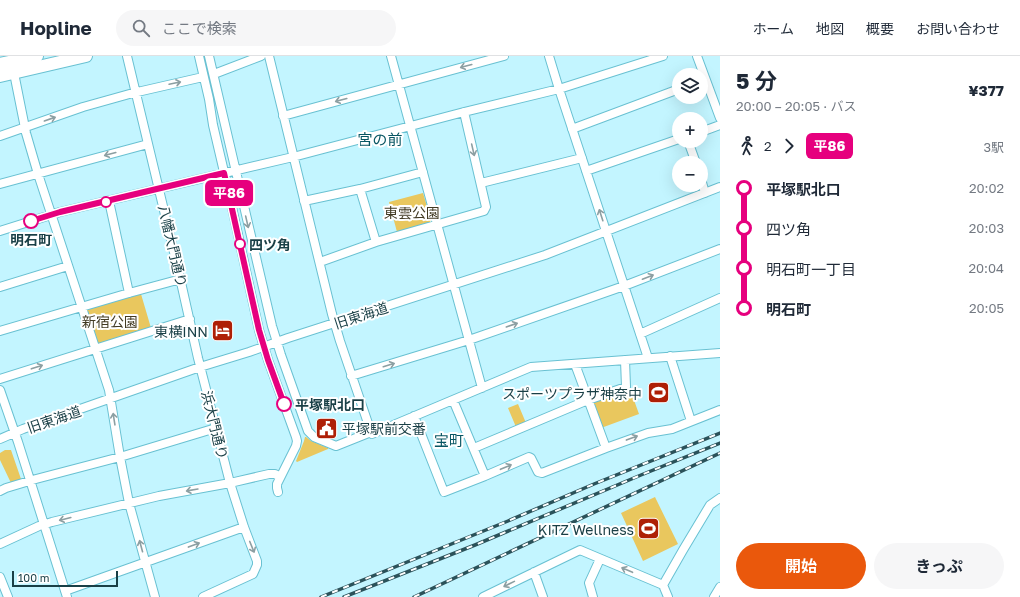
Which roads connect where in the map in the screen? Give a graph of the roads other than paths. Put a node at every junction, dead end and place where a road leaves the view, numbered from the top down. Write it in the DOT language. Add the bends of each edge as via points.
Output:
graph roads {
  1 [pos="37,56"];
  2 [pos="86,56"];
  3 [pos="127,56"];
  4 [pos="198,56"];
  5 [pos="209,56"];
  6 [pos="261,56"];
  7 [pos="269,56"];
  8 [pos="391,56"];
  9 [pos="504,56"];
  10 [pos="549,56"];
  11 [pos="663,56"];
  12 [pos="697,56"];
  13 [pos="0,64"];
  14 [pos="700,68"];
  15 [pos="0,69"];
  16 [pos="14,73"];
  17 [pos="214,74"];
  18 [pos="0,76"];
  19 [pos="203,77"];
  20 [pos="399,84"];
  21 [pos="559,89"];
  22 [pos="708,91"];
  23 [pos="136,92"];
  24 [pos="672,92"];
  25 [pos="464,112"];
  26 [pos="283,116"];
  27 [pos="720,118"];
  28 [pos="720,125"];
  29 [pos="410,126"];
  30 [pos="25,128"];
  31 [pos="572,128"];
  32 [pos="708,129"];
  33 [pos="0,136"];
  34 [pos="672,141"];
  35 [pos="148,144"];
  36 [pos="293,157"];
  37 [pos="582,158"];
  38 [pos="235,171"];
  39 [pos="586,171"];
  40 [pos="423,172"];
  41 [pos="224,173"];
  42 [pos="38,174"];
  43 [pos="481,183"];
  44 [pos="0,184"];
  45 [pos="159,189"];
  46 [pos="360,189"];
  47 [pos="719,189"];
  48 [pos="705,193"];
  49 [pos="109,201"];
  50 [pos="304,201"];
  51 [pos="52,214"];
  52 [pos="438,224"];
  53 [pos="0,231"];
  54 [pos="606,231"];
  55 [pos="376,242"];
  56 [pos="720,249"];
  57 [pos="320,262"];
  58 [pos="68,266"];
  59 [pos="181,280"];
  60 [pos="454,285"];
  61 [pos="624,286"];
  62 [pos="0,288"];
  63 [pos="129,293"];
  64 [pos="720,298"];
  65 [pos="82,306"];
  66 [pos="190,319"];
  67 [pos="334,323"];
  68 [pos="0,331"];
  69 [pos="640,334"];
  70 [pos="469,340"];
  71 [pos="276,342"];
  72 [pos="264,347"];
  73 [pos="95,348"];
  74 [pos="720,353"];
  75 [pos="670,356"];
  76 [pos="648,358"];
  77 [pos="625,360"];
  78 [pos="575,364"];
  79 [pos="200,367"];
  80 [pos="351,376"];
  81 [pos="0,379"];
  82 [pos="482,388"];
  83 [pos="0,390"];
  84 [pos="110,399"];
  85 [pos="454,400"];
  86 [pos="588,400"];
  87 [pos="720,410"];
  88 [pos="414,416"];
  89 [pos="691,421"];
  90 [pos="216,428"];
  91 [pos="15,432"];
  92 [pos="371,432"];
  93 [pos="0,439"];
  94 [pos="474,448"];
  95 [pos="606,448"];
  96 [pos="120,457"];
  97 [pos="485,476"];
  98 [pos="280,477"];
  99 [pos="30,481"];
  100 [pos="230,483"];
  101 [pos="0,491"];
  102 [pos="278,492"];
  103 [pos="720,498"];
  104 [pos="129,503"];
  105 [pos="44,524"];
  106 [pos="244,527"];
  107 [pos="0,544"];
  108 [pos="600,559"];
  109 [pos="145,563"];
  110 [pos="534,572"];
  111 [pos="0,577"];
  112 [pos="663,585"];
  113 [pos="720,587"];
  114 [pos="66,594"];
  115 [pos="8,597"];
  116 [pos="156,597"];
  117 [pos="203,597"];
  118 [pos="483,597"];
  119 [pos="543,597"];
  120 [pos="593,597"];
  121 [pos="668,597"];
  122 [pos="714,597"];
  1 -- 13 [label="highway"];
  2 -- 16 [label="highway"];
  3 -- 23 [label="street, 八幡大門通り"];
  4 -- 19 [label="street"];
  5 -- 17 [label="street"];
  6 -- 17 [label="street"];
  7 -- 26 [label="street"];
  8 -- 20 [label="street"];
  9 -- 20 [label="street, one-way"];
  10 -- 21 [label="street"];
  11 -- 21 [label="street"];
  12 -- 14 [label="street"];
  15 -- 16 [label="highway" via="9,68"];
  16 -- 18 [label="highway"];
  16 -- 30 [label="street"];
  17 -- 38 [label="street"];
  23 -- 19 [label="street, one-way"];
  19 -- 41 [label="street"];
  20 -- 26 [label="street, one-way"];
  20 -- 29 [label="street"];
  21 -- 25 [label="street"];
  21 -- 31 [label="street"];
  22 -- 27 [label="street"];
  30 -- 23 [label="street, one-way" via="83,107"];
  23 -- 35 [label="street, 八幡大門通り"];
  24 -- 31 [label="street"];
  25 -- 29 [label="street"];
  25 -- 43 [label="street, one-way"];
  26 -- 36 [label="street"];
  28 -- 32 [label="street"];
  29 -- 36 [label="street"];
  29 -- 40 [label="street"];
  30 -- 33 [label="street"];
  30 -- 42 [label="street"];
  31 -- 37 [label="street"];
  34 -- 39 [label="street"];
  35 -- 42 [label="street, one-way"];
  35 -- 45 [label="street, 八幡大門通り"];
  36 -- 38 [label="street"];
  36 -- 50 [label="street"];
  37 -- 39 [label="street"];
  37 -- 43 [label="street"];
  38 -- 41 [label="street"];
  38 -- 71 [label="street, one-way"];
  54 -- 39 [label="street, one-way"];
  40 -- 46 [label="street"];
  40 -- 52 [label="street"];
  41 -- 45 [label="street"];
  41 -- 72 [label="street"];
  42 -- 44 [label="street"];
  42 -- 51 [label="street"];
  43 -- 52 [label="street" via="486,207 484,211"];
  45 -- 49 [label="street"];
  45 -- 59 [label="street, 八幡大門通り"];
  46 -- 50 [label="street"];
  46 -- 55 [label="street"];
  47 -- 48 [label="street, 旧東海道"];
  48 -- 54 [label="street, 旧東海道"];
  49 -- 51 [label="street"];
  49 -- 63 [label="street"];
  50 -- 57 [label="street"];
  51 -- 53 [label="street"];
  51 -- 58 [label="street"];
  52 -- 55 [label="street"];
  52 -- 60 [label="street"];
  54 -- 60 [label="street, 旧東海道" via="545,255"];
  54 -- 61 [label="street"];
  55 -- 57 [label="street"];
  61 -- 56 [label="street, one-way"];
  57 -- 67 [label="street"];
  58 -- 62 [label="street"];
  58 -- 65 [label="street"];
  59 -- 63 [label="street"];
  59 -- 66 [label="street, 八幡大門通り"];
  60 -- 67 [label="street, 旧東海道"];
  60 -- 70 [label="street"];
  61 -- 69 [label="street"];
  70 -- 61 [label="street, one-way"];
  63 -- 65 [label="street"];
  64 -- 69 [label="street"];
  65 -- 68 [label="street"];
  65 -- 73 [label="street"];
  66 -- 73 [label="street"];
  66 -- 79 [label="street, 八幡大門通り"];
  67 -- 71 [label="street, 旧東海道"];
  67 -- 80 [label="street"];
  69 -- 76 [label="street"];
  80 -- 70 [label="street, one-way"];
  70 -- 82 [label="street"];
  71 -- 72 [label="street, 旧東海道"];
  71 -- 92 [label="street" via="308,431 314,437 336,446"];
  72 -- 79 [label="street, 旧東海道"];
  72 -- 98 [label="street" via="297,441"];
  81 -- 73 [label="street, one-way"];
  73 -- 84 [label="street"];
  74 -- 75 [label="street"];
  75 -- 76 [label="street"];
  75 -- 89 [label="street"];
  76 -- 77 [label="street"];
  77 -- 78 [label="street"];
  77 -- 86 [label="street" via="626,387"];
  78 -- 82 [label="street" via="531,367"];
  78 -- 86 [label="street"];
  79 -- 84 [label="street, 旧東海道"];
  79 -- 90 [label="street, 浜大門通り"];
  80 -- 92 [label="street"];
  82 -- 85 [label="street"];
  83 -- 91 [label="street"];
  84 -- 91 [label="street, 旧東海道"];
  96 -- 84 [label="street, one-way"];
  85 -- 88 [label="street"];
  85 -- 94 [label="street"];
  86 -- 94 [label="street"];
  86 -- 95 [label="street"];
  87 -- 89 [label="street"];
  88 -- 92 [label="street" via="372,434"];
  88 -- 97 [label="street" via="444,492"];
  95 -- 89 [label="street, one-way" via="648,432 672,429"];
  90 -- 96 [label="street"];
  90 -- 100 [label="street, 浜大門通り"];
  91 -- 93 [label="street, 旧東海道"];
  91 -- 99 [label="street"];
  94 -- 97 [label="street"];
  97 -- 95 [label="street, one-way" via="529,457 538,472 542,473"];
  96 -- 99 [label="street"];
  96 -- 104 [label="street"];
  98 -- 100 [label="street" via="269,474"];
  98 -- 102 [label="street"];
  99 -- 101 [label="street"];
  99 -- 105 [label="street"];
  100 -- 104 [label="street, one-way"];
  100 -- 106 [label="street, 浜大門通り"];
  103 -- 112 [label="street" via="710,505"];
  104 -- 105 [label="street, one-way"];
  109 -- 104 [label="street, one-way"];
  105 -- 107 [label="street"];
  105 -- 114 [label="street"];
  109 -- 106 [label="street, one-way"];
  106 -- 117 [label="street, 浜大門通り, one-way" via="257,561 253,574"];
  108 -- 110 [label="street" via="580,550"];
  112 -- 108 [label="street, one-way"];
  108 -- 120 [label="street" via="589,582"];
  109 -- 114 [label="street"];
  109 -- 116 [label="street"];
  110 -- 118 [label="street, one-way"];
  110 -- 119 [label="street"];
  111 -- 115 [label="street"];
  112 -- 121 [label="street"];
  113 -- 122 [label="street"];
}
